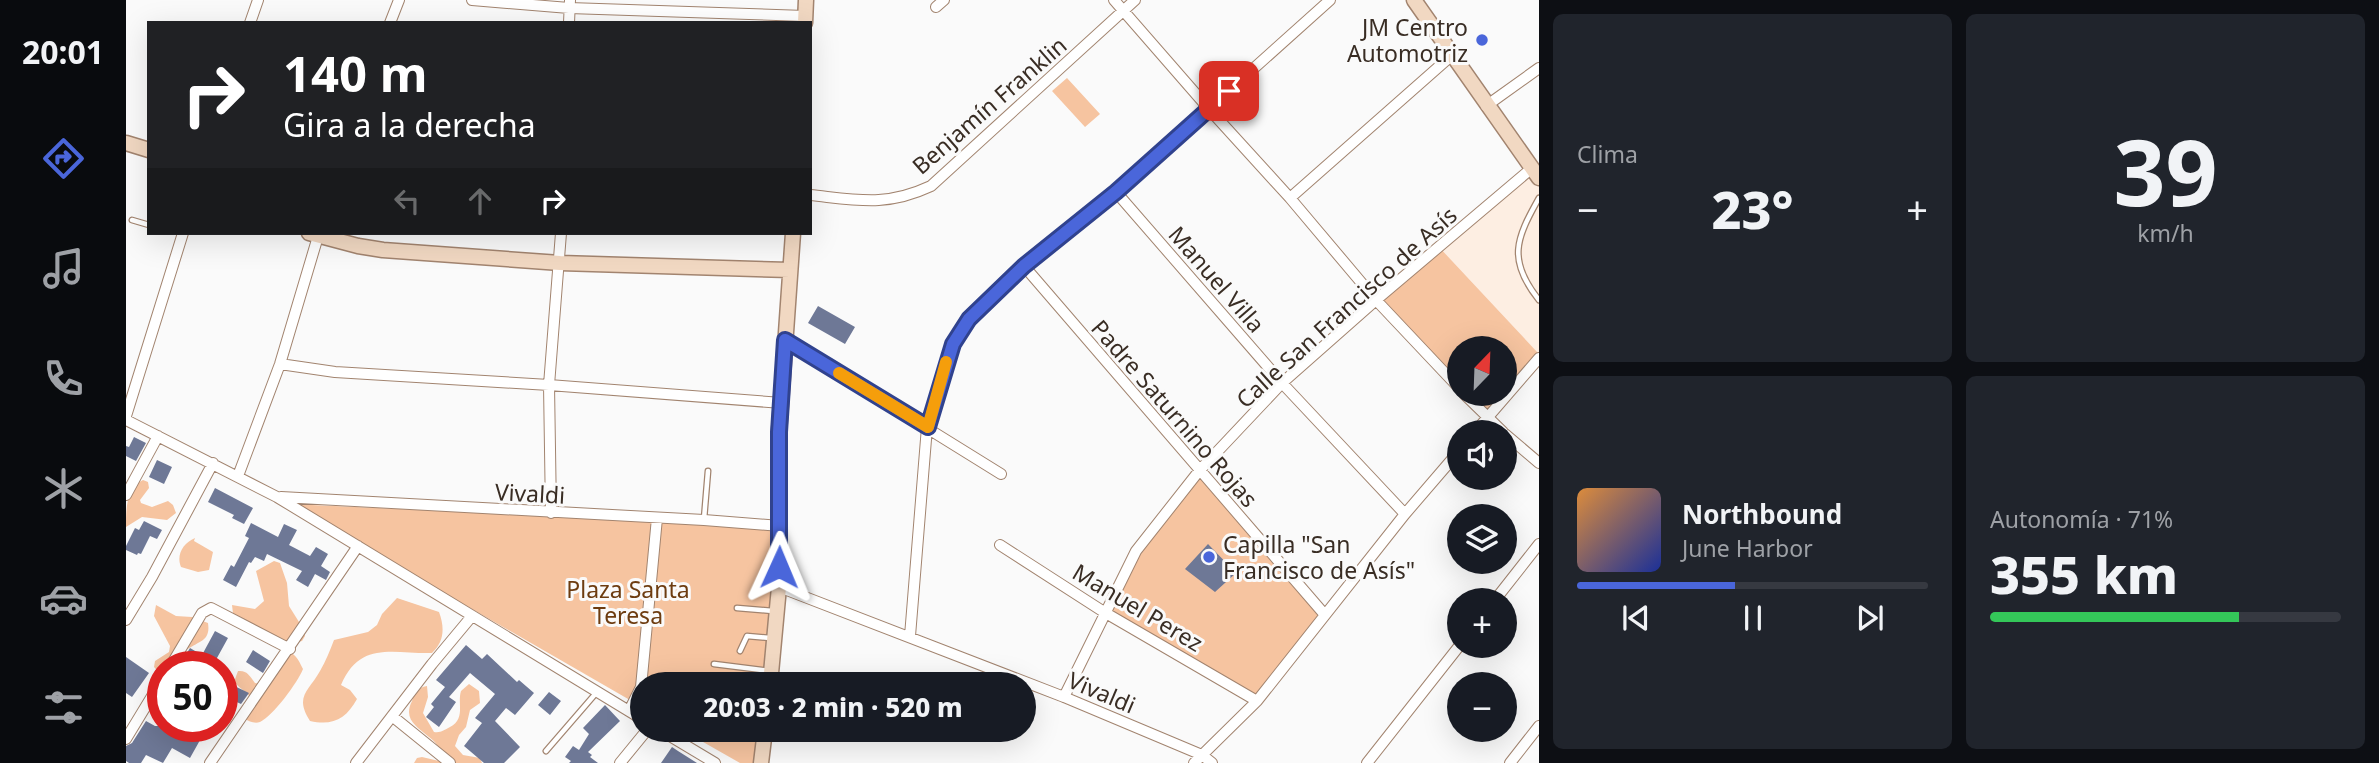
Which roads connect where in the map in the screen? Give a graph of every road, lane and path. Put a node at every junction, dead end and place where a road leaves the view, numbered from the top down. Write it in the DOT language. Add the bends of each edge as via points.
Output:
graph roads {
  1 [pos="258,0"];
  2 [pos="398,0"];
  3 [pos="472,0"];
  4 [pos="806,0"];
  5 [pos="1114,0"];
  6 [pos="1135,0"];
  7 [pos="1330,0"];
  8 [pos="1413,0"];
  9 [pos="570,4"];
  10 [pos="1123,10"];
  11 [pos="805,20"];
  12 [pos="251,21"];
  13 [pos="391,21"];
  14 [pos="1451,56"];
  15 [pos="1539,68"];
  16 [pos="1486,106"];
  17 [pos="1209,109"];
  18 [pos="126,143"];
  19 [pos="147,149"];
  20 [pos="1536,173"];
  21 [pos="1116,192"];
  22 [pos="812,195"];
  23 [pos="1290,198"];
  24 [pos="1539,198"];
  25 [pos="132,220"];
  26 [pos="147,224"];
  27 [pos="180,235"];
  28 [pos="316,235"];
  29 [pos="320,235"];
  30 [pos="561,235"];
  31 [pos="793,235"];
  32 [pos="560,263"];
  33 [pos="1024,266"];
  34 [pos="790,270"];
  35 [pos="1376,300"];
  36 [pos="1539,300"];
  37 [pos="785,340"];
  38 [pos="1539,358"];
  39 [pos="280,364"];
  40 [pos="1447,375"];
  41 [pos="1282,383"];
  42 [pos="549,385"];
  43 [pos="782,402"];
  44 [pos="1476,406"];
  45 [pos="126,418"];
  46 [pos="1487,418"];
  47 [pos="1489,420"];
  48 [pos="928,427"];
  49 [pos="158,436"];
  50 [pos="1517,444"];
  51 [pos="213,463"];
  52 [pos="1539,463"];
  53 [pos="1447,465"];
  54 [pos="708,471"];
  55 [pos="1199,471"];
  56 [pos="1002,474"];
  57 [pos="238,476"];
  58 [pos="126,495"];
  59 [pos="277,497"];
  60 [pos="551,513"];
  61 [pos="1405,514"];
  62 [pos="657,518"];
  63 [pos="704,520"];
  64 [pos="780,526"];
  65 [pos="1539,544"];
  66 [pos="1000,545"];
  67 [pos="358,546"];
  68 [pos="779,587"];
  69 [pos="1504,588"];
  70 [pos="737,608"];
  71 [pos="777,612"];
  72 [pos="1104,612"];
  73 [pos="1325,615"];
  74 [pos="472,616"];
  75 [pos="126,620"];
  76 [pos="910,636"];
  77 [pos="775,639"];
  78 [pos="290,649"];
  79 [pos="179,651"];
  80 [pos="740,651"];
  81 [pos="1450,658"];
  82 [pos="713,664"];
  83 [pos="746,672"];
  84 [pos="771,672"];
  85 [pos="597,692"];
  86 [pos="1064,697"];
  87 [pos="1257,701"];
  88 [pos="147,704"];
  89 [pos="629,711"];
  90 [pos="392,716"];
  91 [pos="1539,726"];
  92 [pos="126,739"];
  93 [pos="637,742"];
  94 [pos="681,742"];
  95 [pos="764,742"];
  96 [pos="684,744"];
  97 [pos="546,751"];
  98 [pos="1198,759"];
  99 [pos="210,763"];
  100 [pos="356,763"];
  101 [pos="450,763"];
  102 [pos="620,763"];
  103 [pos="715,763"];
  104 [pos="761,763"];
  105 [pos="1212,763"];
  106 [pos="1367,763"];
  107 [pos="1510,763"];
  1 -- 12 [label="street"];
  2 -- 13 [label="street"];
  3 -- 9 [label="street"];
  4 -- 11 [label="street"];
  5 -- 10 [label="street"];
  6 -- 10 [label="street, Benjamín Franklin"];
  7 -- 17 [label="street"];
  8 -- 14 [label="street"];
  9 -- 11 [label="street"];
  10 -- 17 [label="street"];
  10 -- 22 [label="street, Benjamín Franklin" via="931,186 888,200"];
  14 -- 16 [label="street"];
  14 -- 23 [label="street"];
  15 -- 16 [label="street"];
  16 -- 20 [label="street"];
  17 -- 21 [label="street"];
  17 -- 23 [label="street"];
  18 -- 19 [label="street"];
  20 -- 35 [label="street, Calle San Francisco de Asís"];
  21 -- 33 [label="street"];
  21 -- 41 [label="street, Manuel Villa"];
  23 -- 35 [label="street"];
  24 -- 36 [label="lane" via="1516,257 1527,285"];
  25 -- 26 [label="lane"];
  27 -- 45 [label="street"];
  28 -- 39 [label="street"];
  29 -- 32 [label="street" via="383,250"];
  30 -- 32 [label="street"];
  31 -- 34 [label="street"];
  32 -- 34 [label="street"];
  32 -- 42 [label="street"];
  33 -- 48 [label="street" via="969,319 953,344"];
  33 -- 55 [label="street, Padre Saturnino Rojas"];
  34 -- 37 [label="street"];
  35 -- 40 [label="street"];
  35 -- 41 [label="street, Calle San Francisco de Asís"];
  37 -- 43 [label="street"];
  37 -- 48 [label="street"];
  38 -- 46 [label="street"];
  39 -- 42 [label="street" via="335,372"];
  39 -- 57 [label="street"];
  41 -- 55 [label="street, Calle San Francisco de Asís"];
  41 -- 61 [label="street, Manuel Villa"];
  42 -- 43 [label="street"];
  42 -- 60 [label="street"];
  43 -- 64 [label="street"];
  44 -- 46 [label="street"];
  45 -- 49 [label="street"];
  46 -- 47 [label="street"];
  48 -- 56 [label="street"];
  48 -- 76 [label="street"];
  49 -- 51 [label="street"];
  49 -- 58 [label="street"];
  50 -- 52 [label="street"];
  51 -- 57 [label="street"];
  51 -- 75 [label="street"];
  53 -- 61 [label="street"];
  54 -- 63 [label="lane"];
  55 -- 72 [label="street, Calle San Francisco de Asís" via="1136,551"];
  55 -- 73 [label="street, Padre Saturnino Rojas"];
  57 -- 59 [label="street"];
  59 -- 60 [label="street, Vivaldi"];
  59 -- 67 [label="street"];
  60 -- 62 [label="street, Vivaldi"];
  61 -- 73 [label="street"];
  62 -- 63 [label="street, Vivaldi"];
  62 -- 89 [label="street" via="642,687"];
  63 -- 64 [label="street, Vivaldi"];
  64 -- 68 [label="street"];
  65 -- 69 [label="street"];
  66 -- 72 [label="street, Manuel Perez"];
  67 -- 74 [label="street"];
  67 -- 78 [label="street"];
  68 -- 71 [label="street"];
  68 -- 76 [label="street, Vivaldi"];
  70 -- 71 [label="lane"];
  71 -- 77 [label="street"];
  72 -- 86 [label="street, Calle San Francisco de Asís"];
  72 -- 87 [label="street, Manuel Perez"];
  73 -- 87 [label="street"];
  74 -- 85 [label="street"];
  74 -- 90 [label="street"];
  76 -- 86 [label="street, Vivaldi"];
  77 -- 80 [label="lane" via="747,636"];
  77 -- 84 [label="street"];
  78 -- 79 [label="street" via="211,608 202,613"];
  78 -- 99 [label="street"];
  81 -- 106 [label="street"];
  82 -- 83 [label="lane"];
  85 -- 89 [label="street"];
  85 -- 97 [label="lane"];
  86 -- 98 [label="street, Vivaldi"];
  87 -- 98 [label="street"];
  88 -- 92 [label="street"];
  90 -- 100 [label="street"];
  90 -- 101 [label="street"];
  91 -- 107 [label="street"];
  93 -- 102 [label="street"];
  94 -- 96 [label="street"];
  95 -- 104 [label="street"];
  96 -- 103 [label="street"];
  98 -- 105 [label="street, Vivaldi"];
}
